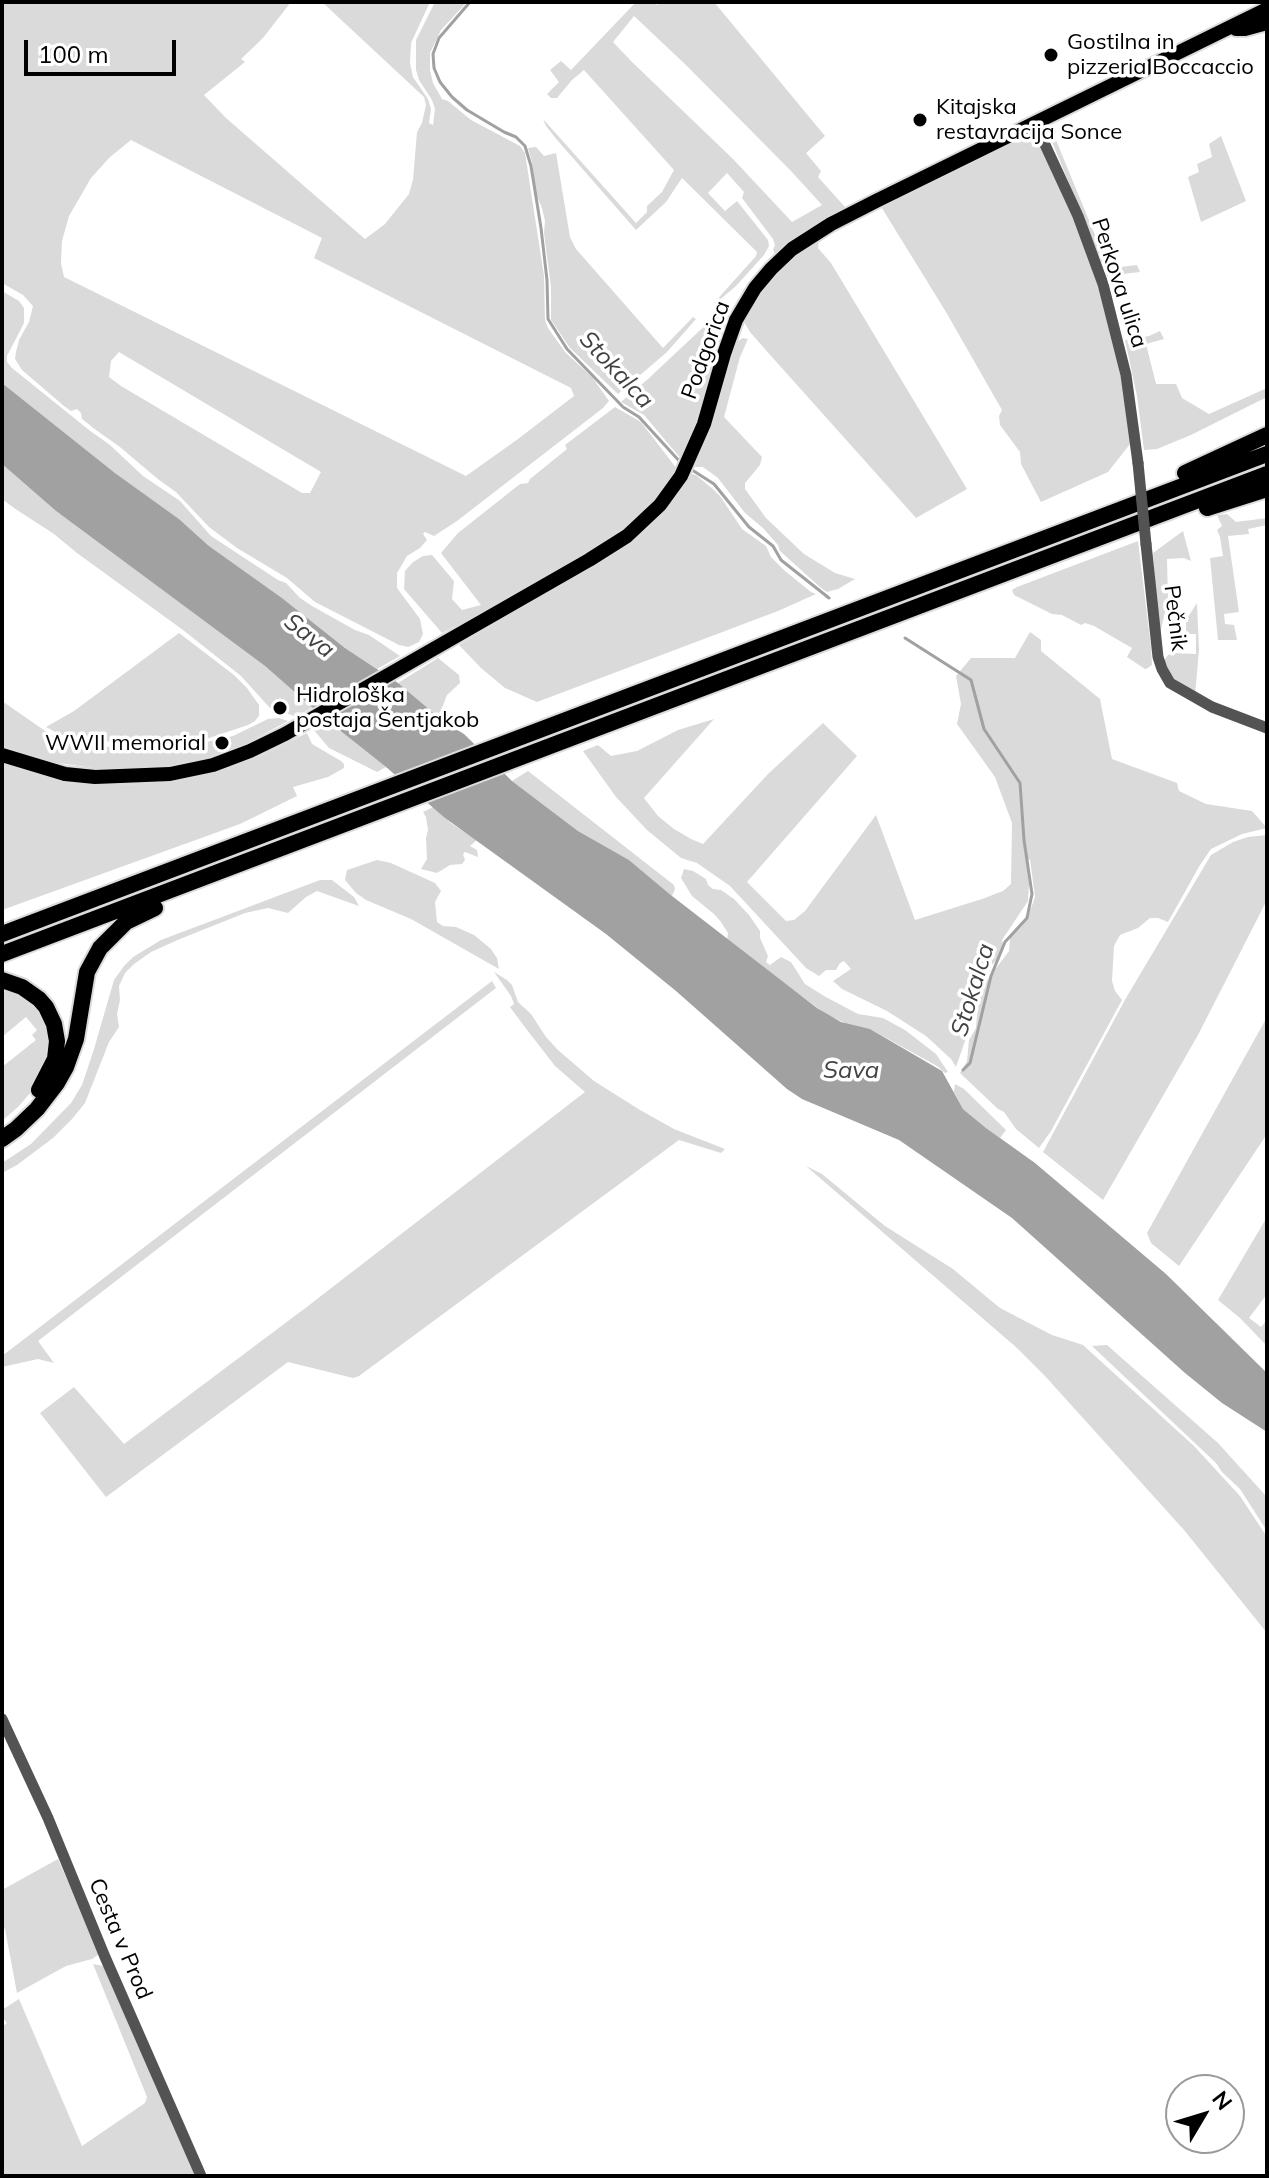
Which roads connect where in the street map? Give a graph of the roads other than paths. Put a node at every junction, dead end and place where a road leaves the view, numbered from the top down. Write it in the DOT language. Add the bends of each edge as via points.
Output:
graph roads {
  1 [pos="1267,9"];
  2 [pos="1267,23"];
  3 [pos="1227,29"];
  4 [pos="1032,124"];
  5 [pos="1267,435"];
  6 [pos="1267,454"];
  7 [pos="1267,474"];
  8 [pos="1267,489"];
  9 [pos="1120,509"];
  10 [pos="1162,514"];
  11 [pos="1146,544"];
  12 [pos="1267,728"];
  13 [pos="2,755"];
  14 [pos="271,852"];
  15 [pos="2,934"];
  16 [pos="2,954"];
  17 [pos="2,980"];
  18 [pos="2,1127"];
  19 [pos="2,1139"];
  20 [pos="2,1719"];
  21 [pos="201,2176"];
  1 -- 3 [label="main road, Podgorica"];
  2 -- 3 [label="main road"];
  3 -- 4 [label="main road, Podgorica"];
  4 -- 11 [label="street, Perkova ulica, bridge" via="1078,216 1103,284 1126,375"];
  4 -- 13 [label="main road, Podgorica" via="831,224 783,257 736,320 704,424 681,476 627,536 576,568 285,734 213,765 170,774 95,777"];
  5 -- 9 [label="highway" via="1134,495"];
  6 -- 9 [label="highway"];
  7 -- 10 [label="highway"];
  8 -- 10 [label="highway" via="1192,513"];
  9 -- 15 [label="highway"];
  10 -- 14 [label="highway"];
  11 -- 12 [label="street, Pečnik" via="1158,657 1170,683 1212,707"];
  14 -- 16 [label="highway"];
  14 -- 19 [label="highway" via="249,870 134,917 104,942 87,972 66,1067 37,1109"];
  17 -- 18 [label="highway" via="39,999 57,1041 42,1086"];
  20 -- 21 [label="street, Cesta v Prod"];
}
